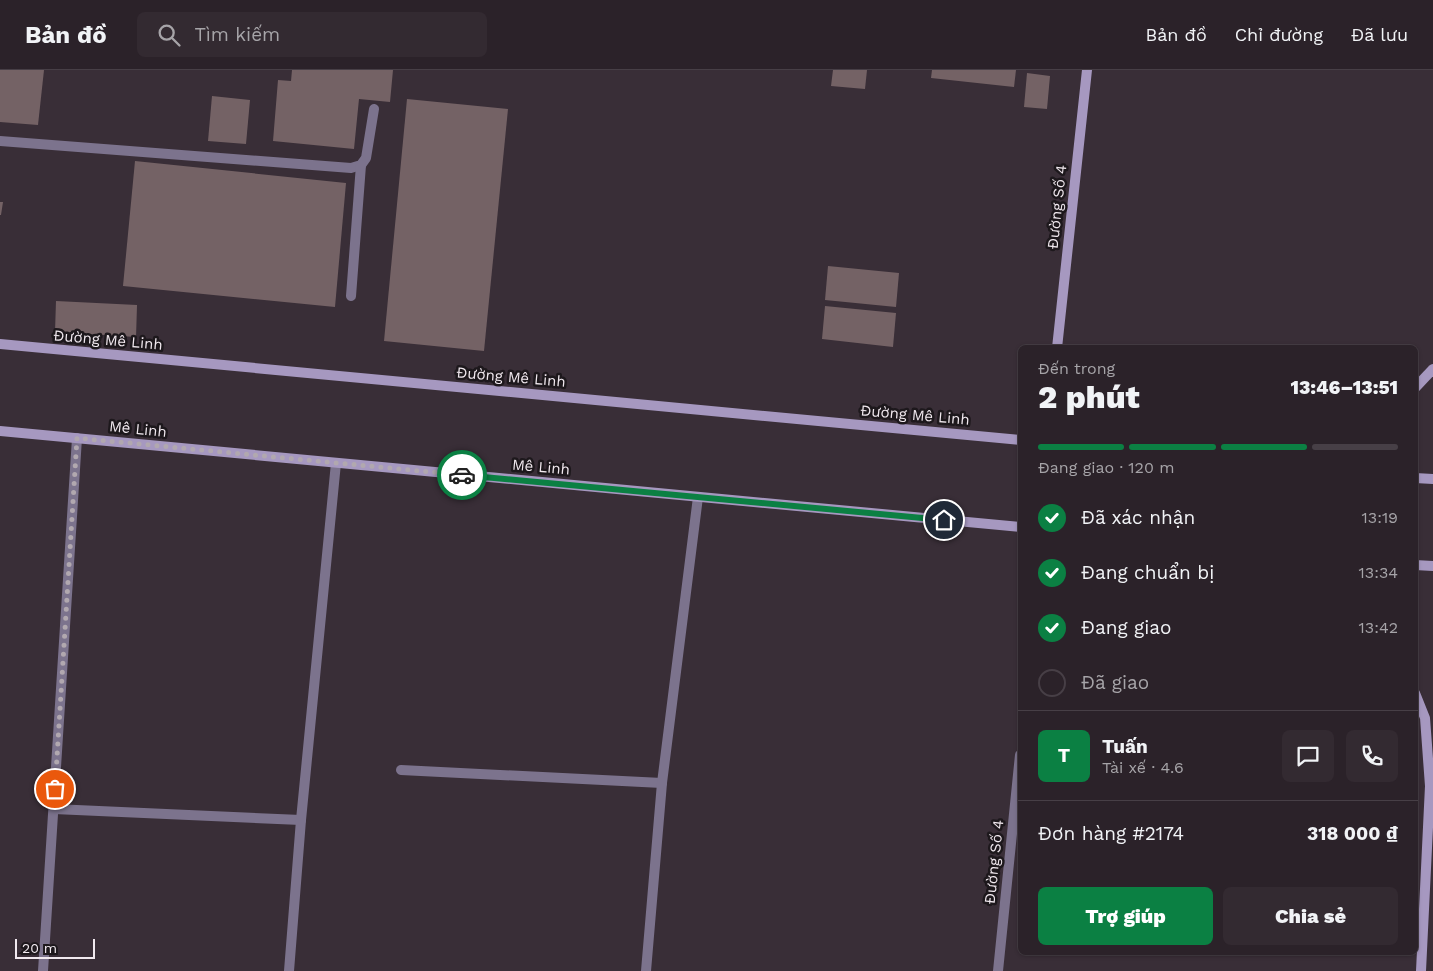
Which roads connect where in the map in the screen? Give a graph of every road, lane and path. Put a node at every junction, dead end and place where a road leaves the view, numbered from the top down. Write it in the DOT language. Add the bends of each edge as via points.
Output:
graph roads {
  1 [pos="1086,70"];
  2 [pos="374,109"];
  3 [pos="0,141"];
  4 [pos="361,165"];
  5 [pos="351,296"];
  6 [pos="0,344"];
  7 [pos="1057,345"];
  8 [pos="1433,369"];
  9 [pos="1418,385"];
  10 [pos="0,431"];
  11 [pos="77,438"];
  12 [pos="1018,440"];
  13 [pos="336,463"];
  14 [pos="1418,478"];
  15 [pos="1433,480"];
  16 [pos="698,497"];
  17 [pos="1018,527"];
  18 [pos="1418,565"];
  19 [pos="1433,566"];
  20 [pos="1418,700"];
  21 [pos="401,770"];
  22 [pos="1018,775"];
  23 [pos="662,783"];
  24 [pos="54,809"];
  25 [pos="301,820"];
  26 [pos="1433,852"];
  27 [pos="43,971"];
  28 [pos="289,971"];
  29 [pos="646,971"];
  30 [pos="998,971"];
  31 [pos="1421,971"];
  1 -- 7 [label="main road, Đường Số 4"];
  2 -- 4 [label="street" via="366,158"];
  3 -- 4 [label="street" via="351,168"];
  4 -- 5 [label="street"];
  6 -- 12 [label="main road, Đường Mê Linh"];
  8 -- 9 [label="main road"];
  10 -- 11 [label="main road, Mê Linh"];
  11 -- 13 [label="main road, Mê Linh"];
  11 -- 24 [label="street"];
  13 -- 16 [label="main road, Mê Linh"];
  13 -- 25 [label="street"];
  14 -- 15 [label="main road"];
  16 -- 17 [label="main road, Mê Linh"];
  16 -- 23 [label="street"];
  18 -- 19 [label="main road"];
  20 -- 31 [label="main road" via="1425,718 1430,786"];
  21 -- 23 [label="street"];
  22 -- 30 [label="street, Đường Số 4"];
  23 -- 29 [label="street"];
  24 -- 25 [label="street"];
  24 -- 27 [label="street"];
  25 -- 28 [label="street"];
  26 -- 31 [label="main road"];
}
